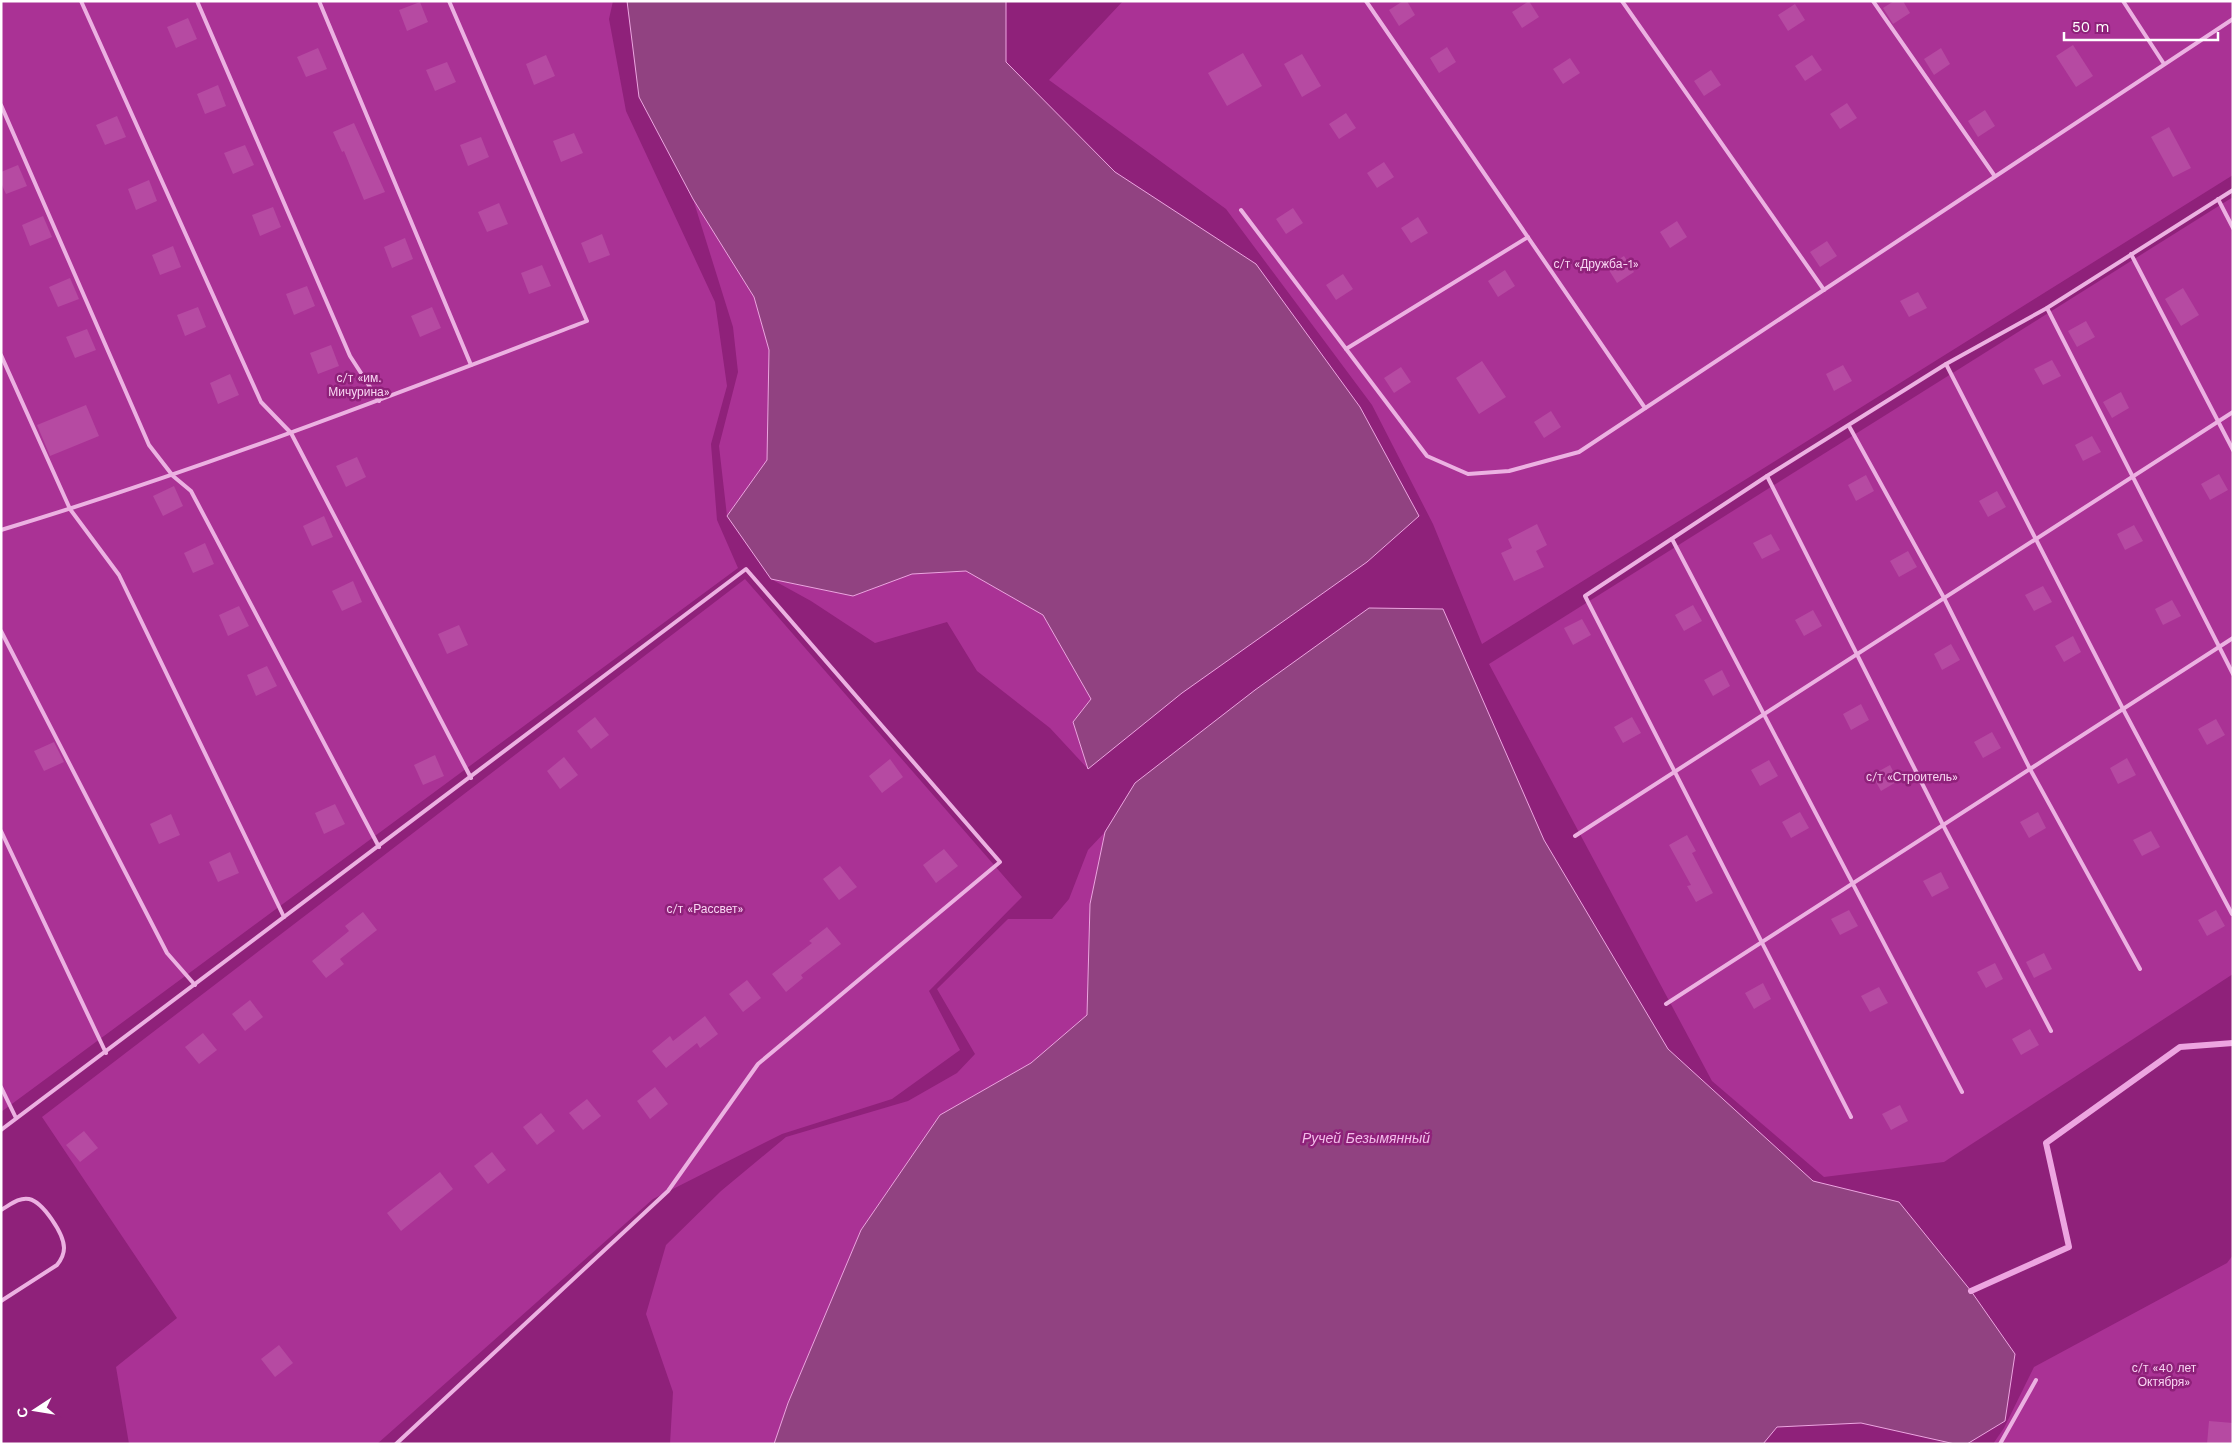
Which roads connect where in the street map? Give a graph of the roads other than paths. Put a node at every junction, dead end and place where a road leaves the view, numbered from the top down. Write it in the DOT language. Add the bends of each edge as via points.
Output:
graph roads {
  1 [pos="81,1"];
  2 [pos="197,1"];
  3 [pos="319,1"];
  4 [pos="449,1"];
  5 [pos="1366,1"];
  6 [pos="1622,1"];
  7 [pos="1873,1"];
  8 [pos="2122,1"];
  9 [pos="2233,19"];
  10 [pos="2164,64"];
  11 [pos="1,105"];
  12 [pos="1994,175"];
  13 [pos="2233,190"];
  14 [pos="2218,199"];
  15 [pos="1241,210"];
  16 [pos="2233,228"];
  17 [pos="1528,237"];
  18 [pos="2131,254"];
  19 [pos="1824,290"];
  20 [pos="2047,308"];
  21 [pos="1346,349"];
  22 [pos="1,354"];
  23 [pos="1946,364"];
  24 [pos="471,365"];
  25 [pos="379,402"];
  26 [pos="1645,408"];
  27 [pos="2233,412"];
  28 [pos="2218,422"];
  29 [pos="1849,426"];
  30 [pos="291,433"];
  31 [pos="2233,450"];
  32 [pos="174,476"];
  33 [pos="1767,476"];
  34 [pos="2134,476"];
  35 [pos="70,509"];
  36 [pos="1,530"];
  37 [pos="2037,538"];
  38 [pos="1672,539"];
  39 [pos="1944,598"];
  40 [pos="1,631"];
  41 [pos="2233,638"];
  42 [pos="2219,647"];
  43 [pos="1858,653"];
  44 [pos="2233,674"];
  45 [pos="2123,709"];
  46 [pos="1764,714"];
  47 [pos="2030,769"];
  48 [pos="1674,771"];
  49 [pos="471,778"];
  50 [pos="1943,825"];
  51 [pos="1,831"];
  52 [pos="1575,836"];
  53 [pos="380,847"];
  54 [pos="1853,883"];
  55 [pos="2232,914"];
  56 [pos="284,918"];
  57 [pos="1761,942"];
  58 [pos="2140,969"];
  59 [pos="195,985"];
  60 [pos="1666,1004"];
  61 [pos="2051,1031"];
  62 [pos="106,1052"];
  63 [pos="1,1087"];
  64 [pos="1962,1092"];
  65 [pos="1851,1117"];
  66 [pos="16,1118"];
  67 [pos="1,1130"];
  68 [pos="1,1210"];
  69 [pos="1,1301"];
  70 [pos="2036,1380"];
  71 [pos="396,1444"];
  72 [pos="2000,1444"];
  1 -- 30 [label="lane" via="261,402"];
  2 -- 25 [label="lane" via="350,356"];
  3 -- 24 [label="lane"];
  4 -- 24 [label="lane" via="587,321"];
  5 -- 17 [label="lane"];
  6 -- 19 [label="lane"];
  7 -- 12 [label="lane"];
  8 -- 10 [label="lane"];
  9 -- 10 [label="lane"];
  10 -- 12 [label="lane"];
  11 -- 32 [label="lane" via="149,445"];
  12 -- 19 [label="lane"];
  13 -- 14 [label="lane"];
  14 -- 16 [label="lane"];
  14 -- 18 [label="lane"];
  15 -- 21 [label="lane"];
  17 -- 21 [label="lane"];
  17 -- 26 [label="lane"];
  18 -- 20 [label="lane"];
  18 -- 28 [label="lane"];
  19 -- 26 [label="lane"];
  20 -- 23 [label="lane"];
  20 -- 34 [label="lane"];
  21 -- 26 [label="lane" via="1427,456 1468,474 1509,471 1579,452"];
  22 -- 35 [label="lane"];
  23 -- 29 [label="lane"];
  23 -- 37 [label="lane"];
  24 -- 25 [label="lane"];
  25 -- 30 [label="lane"];
  27 -- 28 [label="lane"];
  28 -- 31 [label="lane"];
  28 -- 34 [label="lane"];
  29 -- 33 [label="lane"];
  29 -- 39 [label="lane"];
  30 -- 32 [label="lane"];
  30 -- 49 [label="lane"];
  32 -- 35 [label="lane"];
  32 -- 53 [label="lane" via="191,491"];
  33 -- 38 [label="lane"];
  33 -- 43 [label="lane"];
  34 -- 37 [label="lane"];
  34 -- 42 [label="lane"];
  35 -- 36 [label="lane"];
  35 -- 56 [label="lane" via="119,575"];
  37 -- 39 [label="lane"];
  37 -- 45 [label="lane"];
  38 -- 46 [label="lane"];
  38 -- 48 [label="lane" via="1584,596"];
  39 -- 43 [label="lane"];
  39 -- 47 [label="lane"];
  40 -- 59 [label="lane" via="167,953"];
  41 -- 42 [label="lane"];
  42 -- 44 [label="lane"];
  42 -- 45 [label="lane"];
  43 -- 46 [label="lane"];
  43 -- 50 [label="lane"];
  45 -- 47 [label="lane"];
  45 -- 55 [label="lane"];
  46 -- 48 [label="lane"];
  46 -- 54 [label="lane"];
  47 -- 50 [label="lane"];
  47 -- 58 [label="lane"];
  48 -- 52 [label="lane"];
  48 -- 57 [label="lane"];
  49 -- 53 [label="lane"];
  49 -- 71 [label="lane" via="746,569 1000,862 758,1064 668,1191"];
  50 -- 54 [label="lane"];
  50 -- 61 [label="lane"];
  51 -- 62 [label="lane"];
  53 -- 56 [label="lane"];
  54 -- 57 [label="lane"];
  54 -- 64 [label="lane"];
  56 -- 59 [label="lane"];
  57 -- 60 [label="lane"];
  57 -- 65 [label="lane"];
  59 -- 62 [label="lane"];
  62 -- 66 [label="lane"];
  63 -- 66 [label="lane"];
  66 -- 67 [label="lane"];
  68 -- 69 [label="lane" via="18,1200 28,1198 38,1202 49,1216 64,1247 63,1257 57,1266"];
  70 -- 72 [label="lane"];
}
